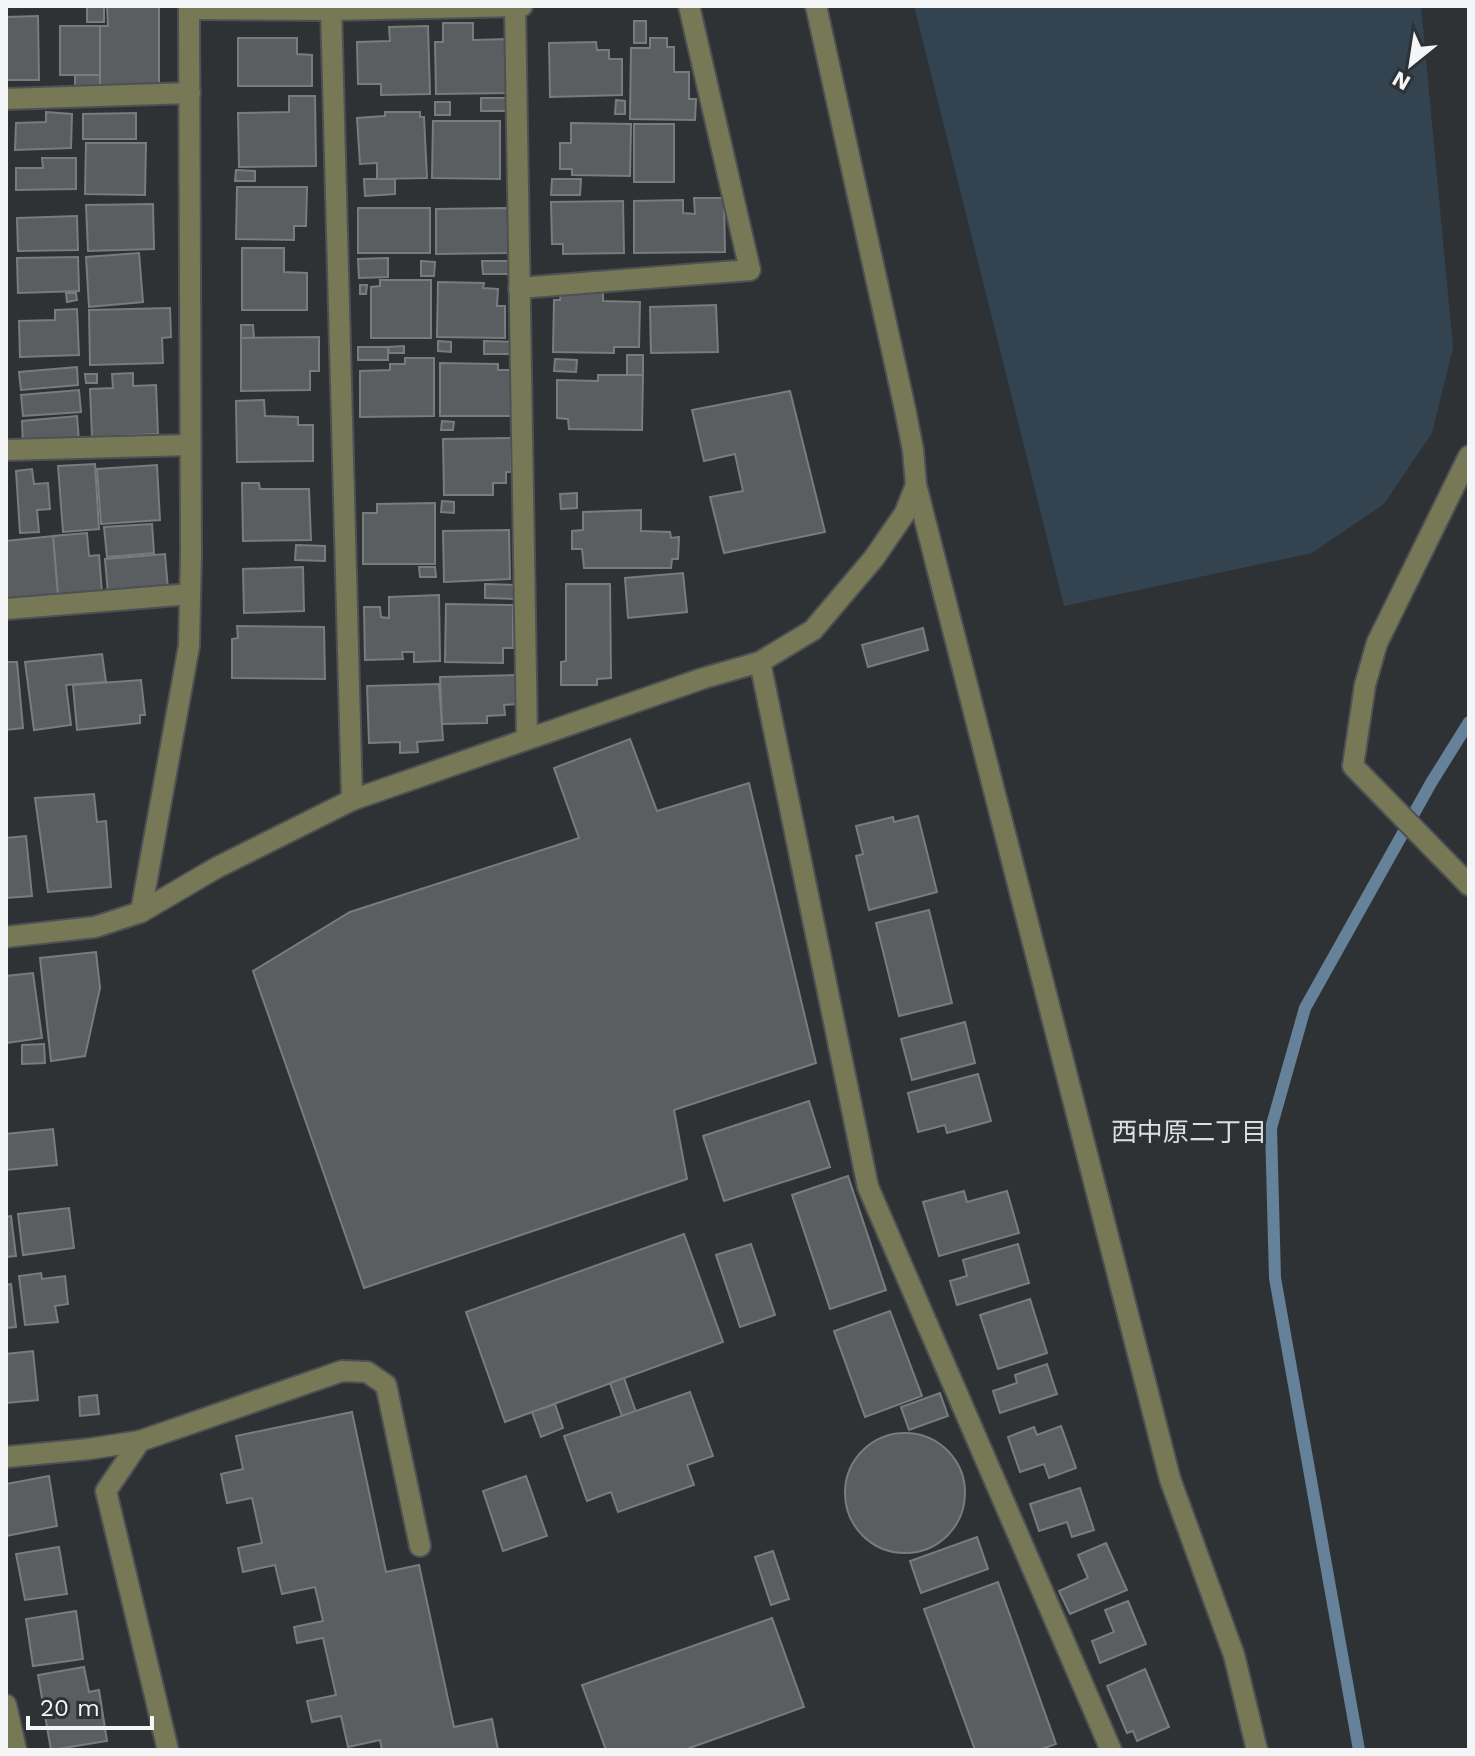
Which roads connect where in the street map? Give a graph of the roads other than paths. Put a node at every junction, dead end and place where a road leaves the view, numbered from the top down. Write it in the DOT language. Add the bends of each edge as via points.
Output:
graph roads {
  1 [pos="515,6"];
  2 [pos="522,6"];
  3 [pos="689,6"];
  4 [pos="816,6"];
  5 [pos="189,7"];
  6 [pos="331,8"];
  7 [pos="190,93"];
  8 [pos="6,99"];
  9 [pos="519,288"];
  10 [pos="189,445"];
  11 [pos="6,450"];
  12 [pos="1469,456"];
  13 [pos="916,485"];
  14 [pos="190,594"];
  15 [pos="6,609"];
  16 [pos="760,662"];
  17 [pos="527,738"];
  18 [pos="352,800"];
  19 [pos="1469,885"];
  20 [pos="141,912"];
  21 [pos="6,937"];
  22 [pos="140,1441"];
  23 [pos="6,1457"];
  24 [pos="420,1546"];
  25 [pos="6,1705"];
  26 [pos="16,1750"];
  27 [pos="168,1750"];
  28 [pos="1111,1750"];
  29 [pos="1257,1750"];
  1 -- 2 [label="street"];
  1 -- 6 [label="street"];
  1 -- 9 [label="street"];
  3 -- 9 [label="street" via="750,270"];
  4 -- 13 [label="street" via="905,409"];
  5 -- 6 [label="street"];
  5 -- 7 [label="street"];
  6 -- 18 [label="street"];
  7 -- 8 [label="street"];
  7 -- 10 [label="street"];
  9 -- 17 [label="street"];
  10 -- 11 [label="street"];
  10 -- 14 [label="street"];
  12 -- 19 [label="street" via="1377,643 1353,766"];
  13 -- 16 [label="street" via="905,513 874,558 813,630"];
  13 -- 29 [label="street" via="1170,1479 1234,1655"];
  14 -- 15 [label="street"];
  14 -- 20 [label="street" via="189,646"];
  16 -- 17 [label="street"];
  16 -- 28 [label="street" via="868,1187"];
  17 -- 18 [label="street"];
  18 -- 20 [label="street"];
  20 -- 21 [label="street" via="95,927"];
  22 -- 23 [label="street"];
  22 -- 24 [label="street" via="342,1371 367,1372 386,1385"];
  22 -- 27 [label="street" via="106,1491"];
  25 -- 26 [label="street"];
}
